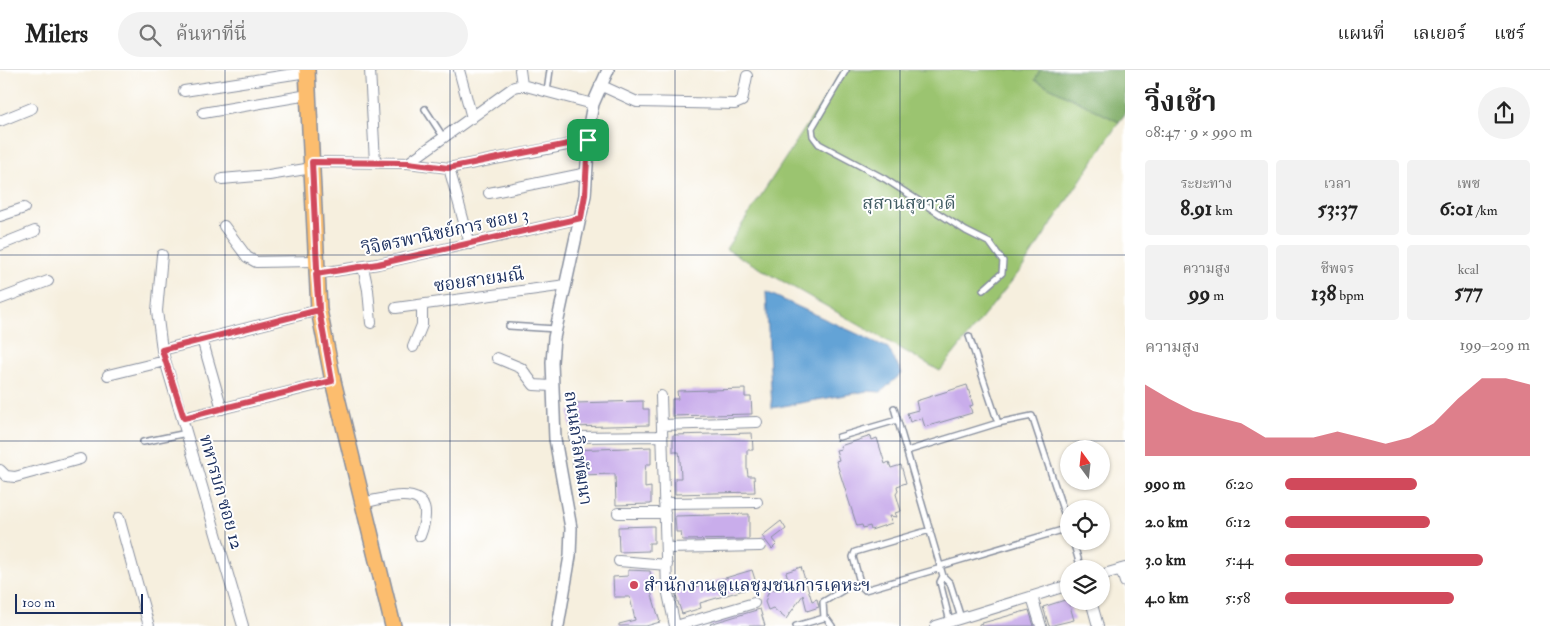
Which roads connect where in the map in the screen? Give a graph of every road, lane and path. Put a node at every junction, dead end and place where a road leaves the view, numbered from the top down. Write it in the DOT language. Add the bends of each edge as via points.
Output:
graph roads {
  1 [pos="370,70"];
  2 [pos="459,70"];
  3 [pos="520,70"];
  4 [pos="550,70"];
  5 [pos="608,70"];
  6 [pos="846,70"];
  7 [pos="307,71"];
  8 [pos="747,76"];
  9 [pos="522,85"];
  10 [pos="600,85"];
  11 [pos="184,91"];
  12 [pos="547,92"];
  13 [pos="308,95"];
  14 [pos="593,104"];
  15 [pos="32,108"];
  16 [pos="425,109"];
  17 [pos="203,113"];
  18 [pos="472,118"];
  19 [pos="0,121"];
  20 [pos="444,138"];
  21 [pos="588,140"];
  22 [pos="375,162"];
  23 [pos="408,163"];
  24 [pos="312,165"];
  25 [pos="448,168"];
  26 [pos="587,173"];
  27 [pos="222,179"];
  28 [pos="488,193"];
  29 [pos="24,208"];
  30 [pos="0,216"];
  31 [pos="581,218"];
  32 [pos="224,226"];
  33 [pos="35,232"];
  34 [pos="470,244"];
  35 [pos="0,245"];
  36 [pos="162,256"];
  37 [pos="315,267"];
  38 [pos="363,267"];
  39 [pos="48,281"];
  40 [pos="566,285"];
  41 [pos="983,290"];
  42 [pos="0,299"];
  43 [pos="422,305"];
  44 [pos="396,308"];
  45 [pos="319,310"];
  46 [pos="372,323"];
  47 [pos="509,326"];
  48 [pos="556,329"];
  49 [pos="969,336"];
  50 [pos="202,339"];
  51 [pos="413,348"];
  52 [pos="162,350"];
  53 [pos="497,358"];
  54 [pos="165,361"];
  55 [pos="108,375"];
  56 [pos="332,381"];
  57 [pos="551,386"];
  58 [pos="661,396"];
  59 [pos="894,408"];
  60 [pos="222,409"];
  61 [pos="184,418"];
  62 [pos="898,420"];
  63 [pos="757,422"];
  64 [pos="998,423"];
  65 [pos="662,425"];
  66 [pos="188,433"];
  67 [pos="662,436"];
  68 [pos="574,437"];
  69 [pos="839,437"];
  70 [pos="143,442"];
  71 [pos="907,451"];
  72 [pos="80,459"];
  73 [pos="0,470"];
  74 [pos="1060,501"];
  75 [pos="757,502"];
  76 [pos="363,503"];
  77 [pos="665,508"];
  78 [pos="618,513"];
  79 [pos="119,518"];
  80 [pos="930,530"];
  81 [pos="1060,531"];
  82 [pos="420,536"];
  83 [pos="760,546"];
  84 [pos="667,548"];
  85 [pos="619,561"];
  86 [pos="667,565"];
  87 [pos="941,567"];
  88 [pos="1123,569"];
  89 [pos="1110,573"];
  90 [pos="943,576"];
  91 [pos="1125,582"];
  92 [pos="1060,588"];
  93 [pos="845,589"];
  94 [pos="1032,597"];
  95 [pos="754,603"];
  96 [pos="1094,610"];
  97 [pos="824,618"];
  98 [pos="966,620"];
  99 [pos="950,622"];
  100 [pos="149,626"];
  101 [pos="243,626"];
  102 [pos="393,626"];
  103 [pos="558,626"];
  104 [pos="675,626"];
  105 [pos="796,626"];
  106 [pos="832,626"];
  107 [pos="936,626"];
  108 [pos="1041,626"];
  109 [pos="1098,626"];
  1 -- 22 [label="street"];
  2 -- 18 [label="street"];
  3 -- 9 [label="street"];
  4 -- 12 [label="lane"];
  5 -- 10 [label="street, ถนนถวิลพัฒนา"];
  6 -- 41 [label="lane" via="812,128 814,136 819,144 885,179 990,243 1003,261 1002,273"];
  7 -- 11 [label="street"];
  7 -- 13 [label="main road"];
  8 -- 10 [label="street" via="742,100 735,104 636,102"];
  9 -- 12 [label="street"];
  9 -- 18 [label="street" via="514,87"];
  10 -- 14 [label="street, ถนนถวิลพัฒนา"];
  12 -- 14 [label="street"];
  13 -- 17 [label="street"];
  13 -- 24 [label="main road"];
  14 -- 21 [label="street, ถนนถวิลพัฒนา"];
  15 -- 19 [label="street"];
  16 -- 20 [label="lane"];
  18 -- 20 [label="street"];
  20 -- 23 [label="street"];
  21 -- 25 [label="street"];
  21 -- 26 [label="street, ถนนถวิลพัฒนา"];
  22 -- 23 [label="street"];
  22 -- 24 [label="street"];
  23 -- 25 [label="street"];
  24 -- 27 [label="street" via="269,175"];
  24 -- 37 [label="main road"];
  25 -- 34 [label="street"];
  26 -- 28 [label="street"];
  26 -- 31 [label="street, ถนนถวิลพัฒนา"];
  29 -- 30 [label="street"];
  31 -- 34 [label="street, วิจิตรพานิชย์การ ซอย 3"];
  31 -- 40 [label="street, ถนนถวิลพัฒนา"];
  32 -- 37 [label="street, วิจิตรพานิชย์การ ซอย 3" via="247,257 256,262"];
  33 -- 35 [label="street"];
  34 -- 38 [label="street, วิจิตรพานิชย์การ ซอย 3"];
  36 -- 52 [label="street, ทหารบก ซอย 12" via="157,311"];
  37 -- 38 [label="street, วิจิตรพานิชย์การ ซอย 3"];
  37 -- 45 [label="main road"];
  38 -- 46 [label="street"];
  39 -- 42 [label="street"];
  40 -- 43 [label="street, ซอยสายมณี"];
  40 -- 48 [label="street, ถนนถวิลพัฒนา"];
  43 -- 44 [label="street, ซอยสายมณี"];
  43 -- 51 [label="street" via="422,325"];
  45 -- 50 [label="street"];
  45 -- 56 [label="main road"];
  47 -- 48 [label="lane"];
  48 -- 57 [label="street, ถนนถวิลพัฒนา"];
  49 -- 64 [label="lane"];
  50 -- 52 [label="street"];
  50 -- 60 [label="street"];
  52 -- 54 [label="street, ทหารบก ซอย 12"];
  53 -- 57 [label="street" via="521,368 534,385"];
  54 -- 55 [label="street"];
  54 -- 61 [label="street, ทหารบก ซอย 12"];
  56 -- 60 [label="street"];
  56 -- 76 [label="main road"];
  57 -- 103 [label="street, ถนนถวิลพัฒนา" via="555,439 571,528 570,556"];
  58 -- 65 [label="street"];
  59 -- 62 [label="lane"];
  60 -- 61 [label="street"];
  61 -- 66 [label="street, ทหารบก ซอย 12"];
  62 -- 69 [label="lane"];
  62 -- 71 [label="lane"];
  63 -- 65 [label="street"];
  64 -- 71 [label="lane"];
  64 -- 74 [label="lane" via="1032,416"];
  65 -- 67 [label="street"];
  66 -- 70 [label="lane"];
  66 -- 101 [label="street, ทหารบก ซอย 12"];
  67 -- 68 [label="street"];
  67 -- 77 [label="street"];
  71 -- 80 [label="lane"];
  72 -- 73 [label="street" via="15,478"];
  75 -- 77 [label="street"];
  76 -- 82 [label="street" via="396,495 418,499 425,519"];
  76 -- 102 [label="main road"];
  77 -- 78 [label="street"];
  77 -- 84 [label="street"];
  79 -- 100 [label="street"];
  80 -- 87 [label="lane"];
  80 -- 87 [label="lane" via="855,552 853,556 861,586 865,590"];
  81 -- 87 [label="lane"];
  83 -- 84 [label="street"];
  84 -- 86 [label="street"];
  85 -- 86 [label="street"];
  86 -- 104 [label="street" via="667,589"];
  87 -- 90 [label="lane"];
  88 -- 89 [label="street"];
  88 -- 91 [label="street"];
  90 -- 98 [label="lane" via="950,583"];
  90 -- 99 [label="lane" via="940,582"];
  92 -- 94 [label="street"];
  93 -- 97 [label="lane" via="823,602"];
  94 -- 98 [label="street"];
  94 -- 108 [label="street"];
  95 -- 104 [label="street"];
  96 -- 109 [label="street"];
  97 -- 105 [label="lane"];
  97 -- 106 [label="lane"];
  98 -- 99 [label="street"];
  99 -- 107 [label="street"];
}
